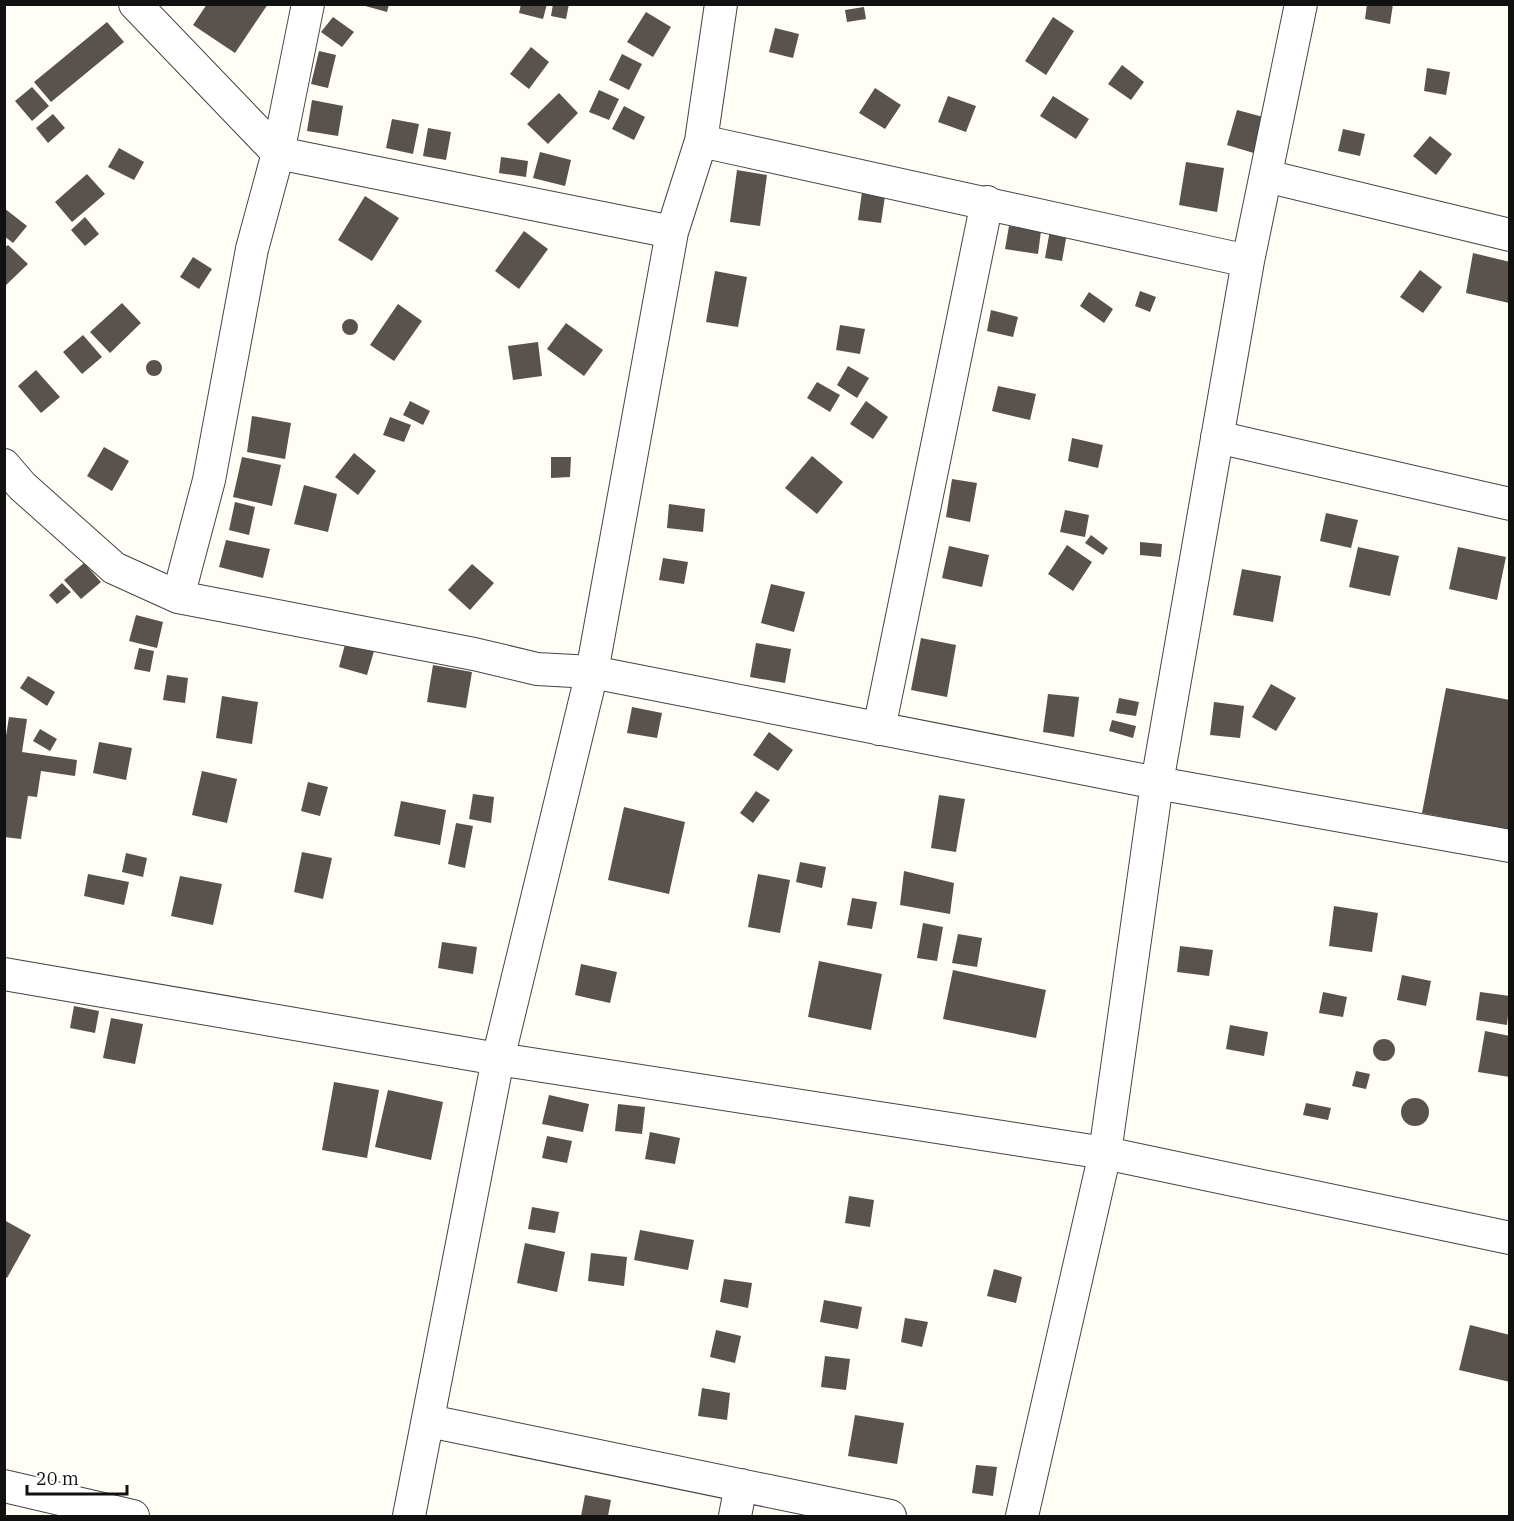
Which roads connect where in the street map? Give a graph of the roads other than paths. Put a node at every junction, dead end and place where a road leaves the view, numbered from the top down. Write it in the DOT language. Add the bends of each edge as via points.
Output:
graph roads {
  1 [pos="135,4"];
  2 [pos="308,4"];
  3 [pos="721,4"];
  4 [pos="1301,4"];
  5 [pos="701,141"];
  6 [pos="278,153"];
  7 [pos="1266,176"];
  8 [pos="987,202"];
  9 [pos="672,232"];
  10 [pos="1509,235"];
  11 [pos="1248,261"];
  12 [pos="1218,437"];
  13 [pos="4,465"];
  14 [pos="1509,504"];
  15 [pos="178,597"];
  16 [pos="592,672"];
  17 [pos="879,729"];
  18 [pos="1157,783"];
  19 [pos="1509,846"];
  20 [pos="4,974"];
  21 [pos="498,1059"];
  22 [pos="1105,1154"];
  23 [pos="1509,1238"];
  24 [pos="429,1420"];
  25 [pos="741,1485"];
  26 [pos="4,1486"];
  27 [pos="132,1516"];
  28 [pos="409,1516"];
  29 [pos="735,1516"];
  30 [pos="890,1516"];
  31 [pos="1022,1516"];
  1 -- 6 [label="street"];
  2 -- 6 [label="street"];
  3 -- 5 [label="street"];
  4 -- 7 [label="street"];
  5 -- 8 [label="street"];
  5 -- 9 [label="street"];
  6 -- 9 [label="street"];
  6 -- 15 [label="street" via="252,249 209,480"];
  7 -- 10 [label="street"];
  7 -- 11 [label="street"];
  8 -- 11 [label="street"];
  8 -- 17 [label="street"];
  9 -- 16 [label="street"];
  11 -- 12 [label="street"];
  12 -- 14 [label="street"];
  12 -- 18 [label="street"];
  13 -- 15 [label="street" via="22,486 114,568"];
  15 -- 16 [label="street" via="537,669"];
  16 -- 17 [label="street"];
  16 -- 21 [label="street"];
  17 -- 18 [label="street"];
  18 -- 19 [label="street"];
  18 -- 22 [label="street"];
  20 -- 21 [label="street"];
  21 -- 22 [label="street"];
  21 -- 24 [label="street"];
  22 -- 23 [label="street"];
  22 -- 31 [label="street"];
  24 -- 25 [label="street"];
  24 -- 28 [label="street"];
  25 -- 29 [label="street"];
  25 -- 30 [label="street"];
  26 -- 27 [label="street"];
}
